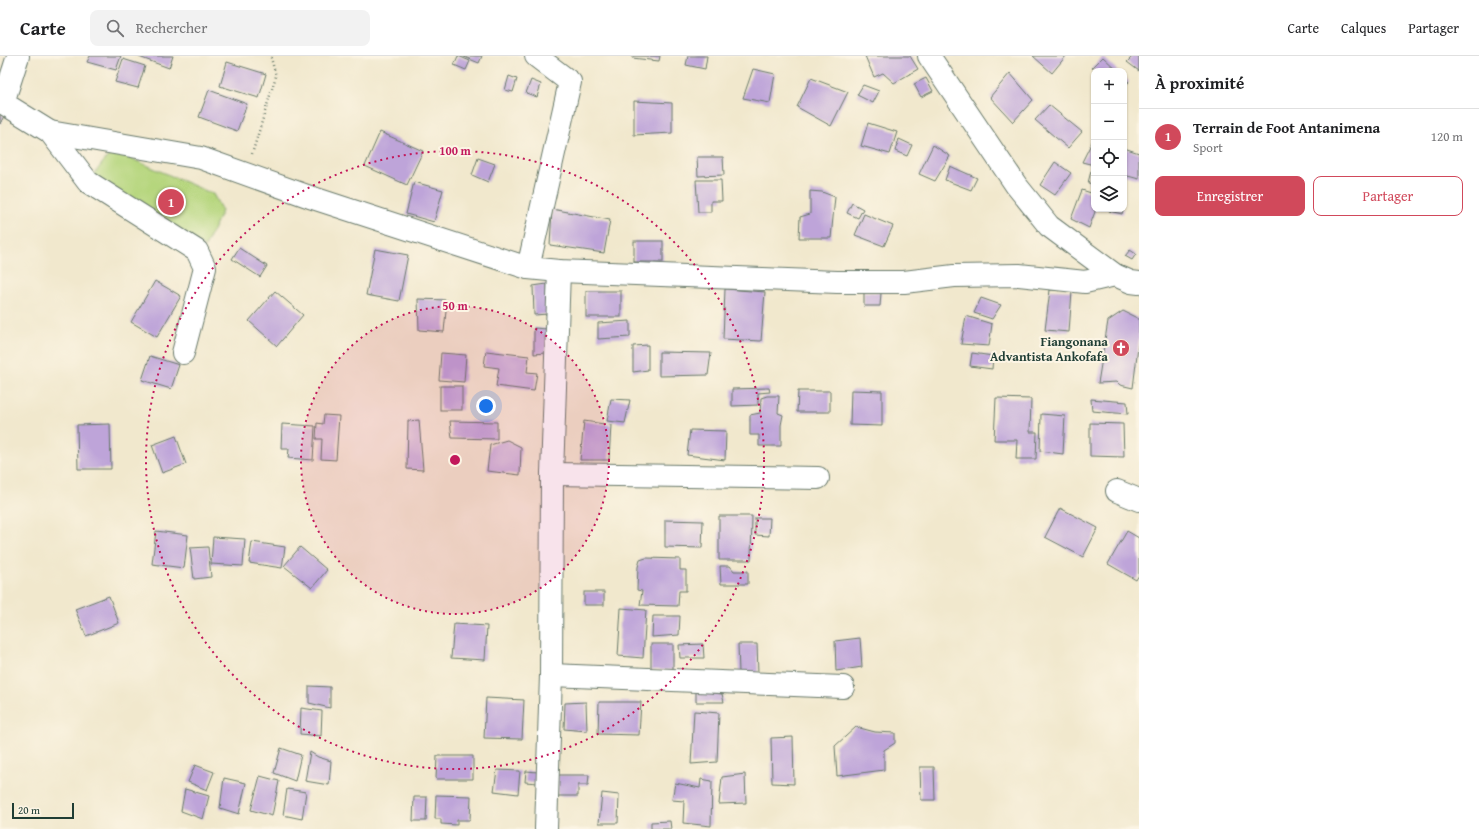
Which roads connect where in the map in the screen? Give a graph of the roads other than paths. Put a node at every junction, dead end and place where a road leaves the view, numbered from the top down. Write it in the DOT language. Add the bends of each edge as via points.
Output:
graph roads {
  1 [pos="18,56"];
  2 [pos="536,56"];
  3 [pos="929,56"];
  4 [pos="2,102"];
  5 [pos="50,132"];
  6 [pos="528,268"];
  7 [pos="559,271"];
  8 [pos="1115,275"];
  9 [pos="1139,283"];
  10 [pos="183,353"];
  11 [pos="552,474"];
  12 [pos="818,478"];
  13 [pos="1117,491"];
  14 [pos="1139,500"];
  15 [pos="551,675"];
  16 [pos="843,687"];
  17 [pos="546,829"];
  1 -- 4 [label="street"];
  2 -- 6 [label="street" via="570,82"];
  3 -- 8 [label="street" via="1016,185 1049,226"];
  4 -- 5 [label="street"];
  5 -- 6 [label="street" via="201,158 318,200"];
  5 -- 10 [label="street" via="88,182 197,251 205,268"];
  6 -- 7 [label="street"];
  7 -- 8 [label="street" via="837,282 904,282 954,276 1019,275 1085,282"];
  7 -- 11 [label="street"];
  8 -- 9 [label="street"];
  11 -- 12 [label="street"];
  11 -- 15 [label="street"];
  13 -- 14 [label="street"];
  15 -- 16 [label="street"];
  15 -- 17 [label="street"];
}
